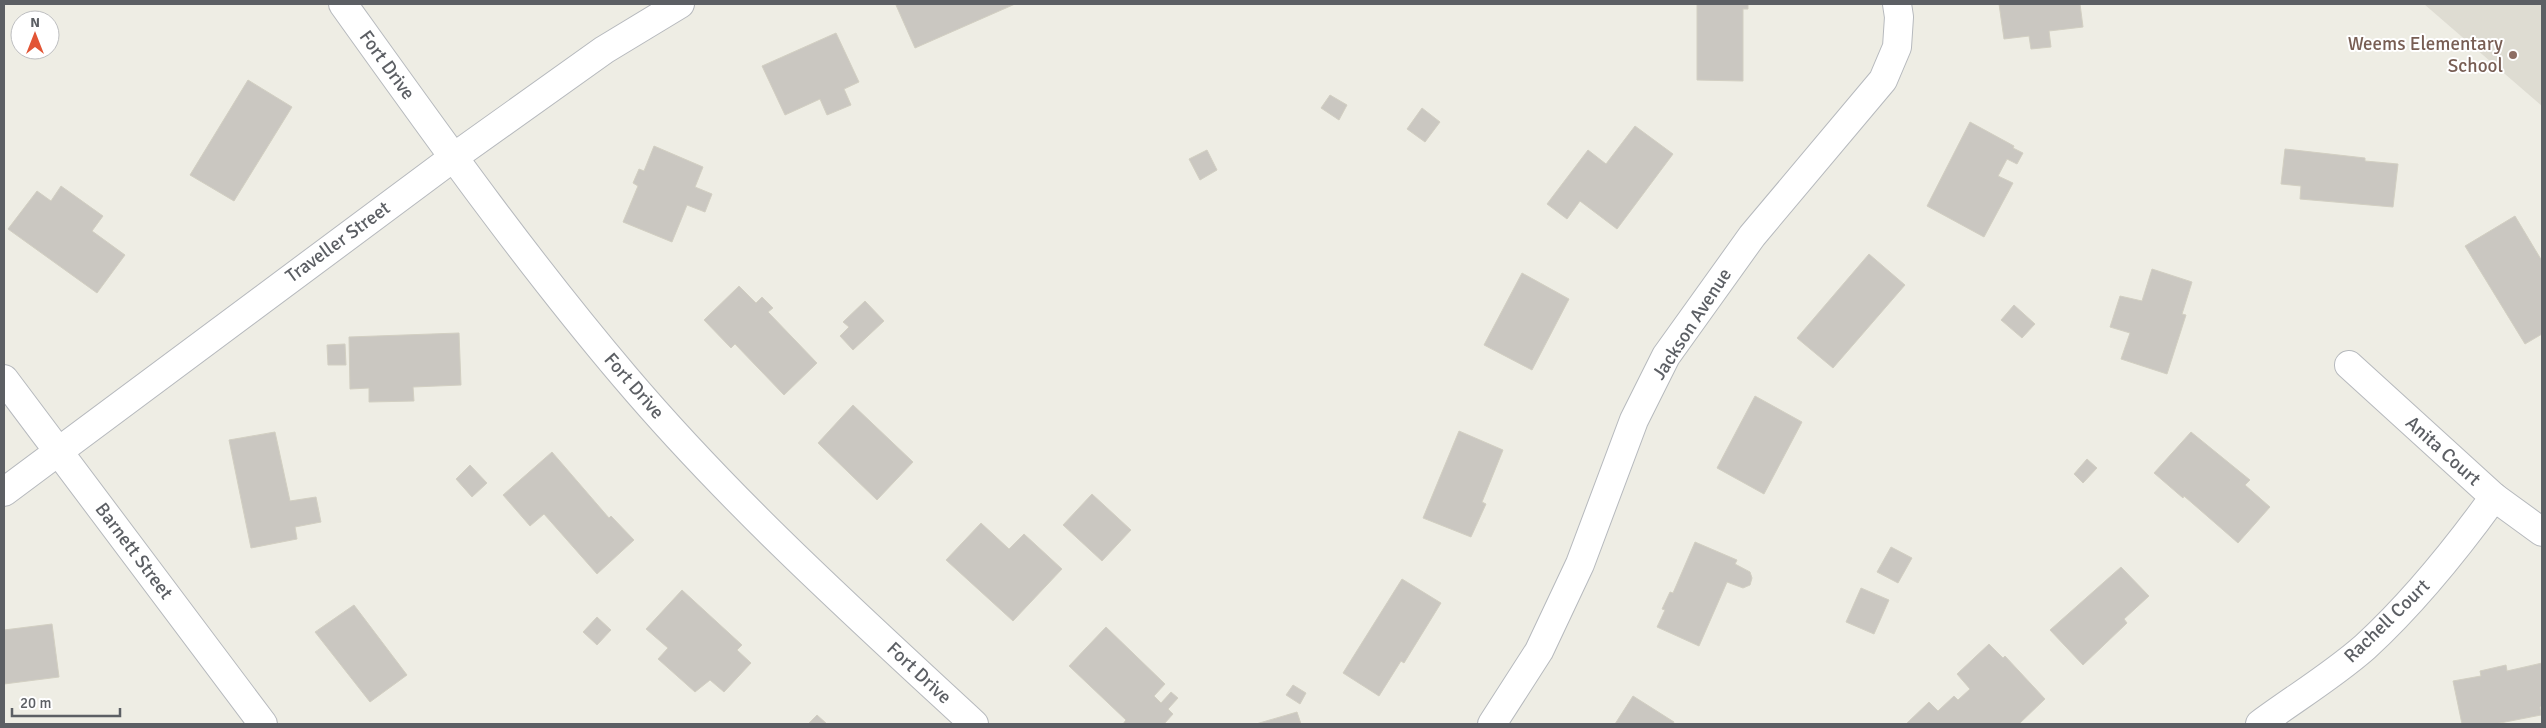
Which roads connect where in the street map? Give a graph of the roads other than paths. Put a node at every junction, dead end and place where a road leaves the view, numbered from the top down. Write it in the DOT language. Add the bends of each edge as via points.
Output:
graph roads {
  1 [pos="343,4"];
  2 [pos="680,4"];
  3 [pos="1897,4"];
  4 [pos="454,157"];
  5 [pos="2349,365"];
  6 [pos="4,379"];
  7 [pos="59,451"];
  8 [pos="4,492"];
  9 [pos="2494,497"];
  10 [pos="2542,532"];
  11 [pos="262,724"];
  12 [pos="974,724"];
  13 [pos="1492,724"];
  14 [pos="2260,724"];
  1 -- 4 [label="street, Fort Drive"];
  2 -- 4 [label="street, Traveller Street" via="604,50"];
  3 -- 13 [label="street, Jackson Avenue" via="1897,47 1883,80 1752,236 1666,356 1634,420 1580,564 1539,651"];
  4 -- 7 [label="street, Traveller Street"];
  4 -- 12 [label="street, Fort Drive" via="547,283 626,379 732,494"];
  5 -- 9 [label="street, Anita Court"];
  6 -- 7 [label="street, Barnett Street"];
  7 -- 8 [label="street, Traveller Street"];
  7 -- 11 [label="street, Barnett Street"];
  9 -- 10 [label="street, Anita Court"];
  9 -- 14 [label="street, Rachell Court" via="2421,591 2364,647 2320,683"];
}
